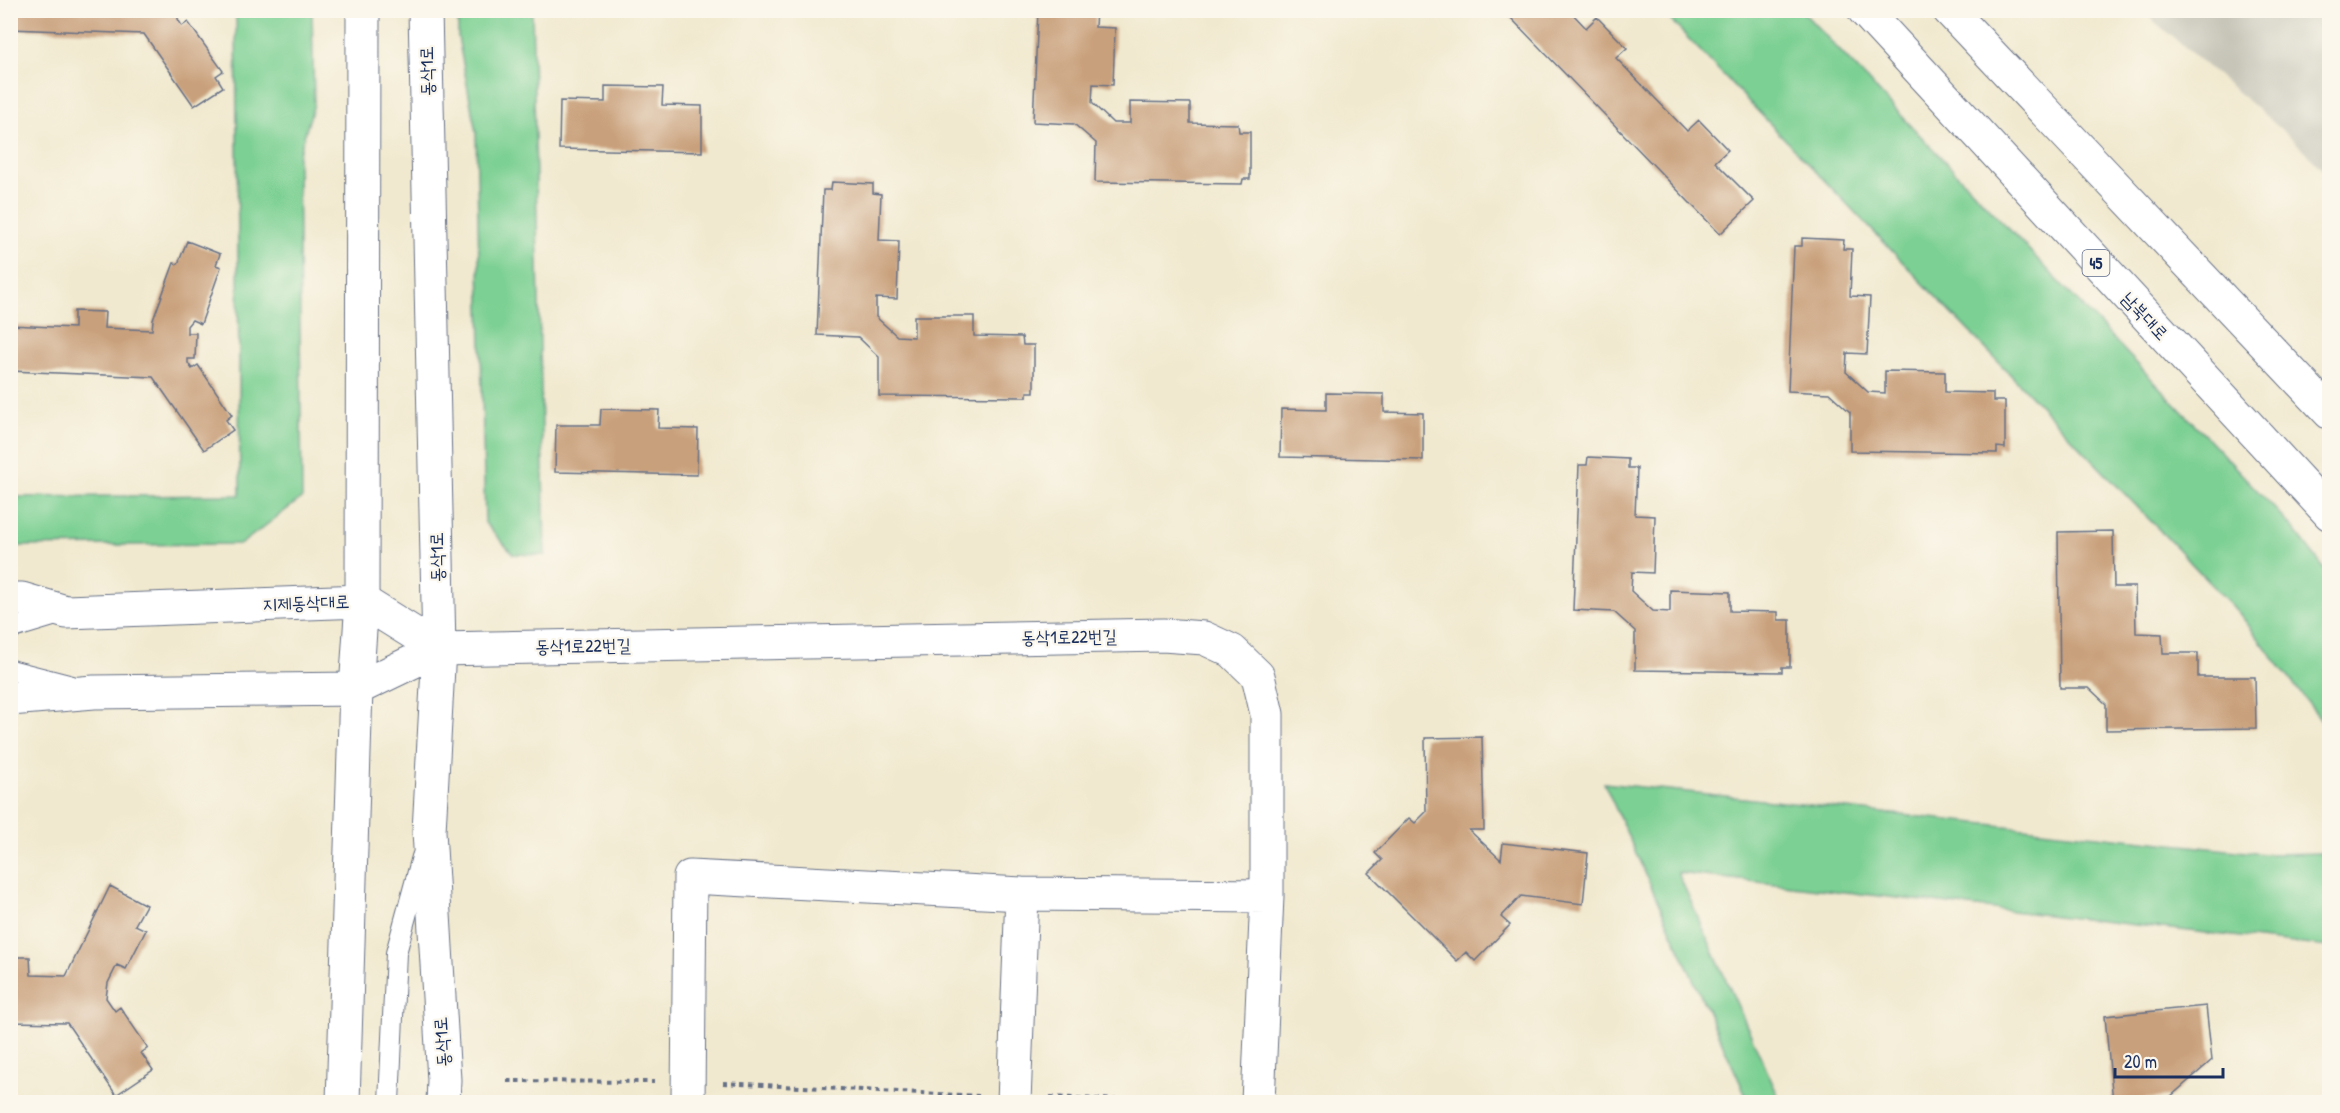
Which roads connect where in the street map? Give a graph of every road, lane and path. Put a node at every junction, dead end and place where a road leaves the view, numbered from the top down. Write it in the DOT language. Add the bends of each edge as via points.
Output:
graph roads {
  1 [pos="363,10"];
  2 [pos="426,10"];
  3 [pos="1864,10"];
  4 [pos="1949,10"];
  5 [pos="2330,413"];
  6 [pos="2330,514"];
  7 [pos="10,599"];
  8 [pos="362,601"];
  9 [pos="66,612"];
  10 [pos="10,629"];
  11 [pos="439,649"];
  12 [pos="10,670"];
  13 [pos="356,689"];
  14 [pos="94,692"];
  15 [pos="10,699"];
  16 [pos="429,831"];
  17 [pos="1022,894"];
  18 [pos="1267,896"];
  19 [pos="507,1082"];
  20 [pos="656,1082"];
  21 [pos="700,1093"];
  22 [pos="1016,1099"];
  23 [pos="344,1102"];
  24 [pos="388,1102"];
  25 [pos="443,1102"];
  26 [pos="1169,1102"];
  27 [pos="1258,1102"];
  1 -- 8 [label="main road"];
  2 -- 11 [label="main road, 동삭1로"];
  3 -- 6 [label="main road, 남북대로 / 45"];
  4 -- 5 [label="main road"];
  7 -- 9 [label="main road, 지제동삭대로"];
  8 -- 9 [label="main road, 지제동삭대로"];
  8 -- 11 [label="main road, 지제동삭대로"];
  8 -- 13 [label="main road"];
  9 -- 10 [label="lane"];
  11 -- 13 [label="main road"];
  11 -- 16 [label="main road, 동삭1로"];
  11 -- 18 [label="main road, 동삭1로22번길" via="1151,635 1204,638 1232,651 1258,676 1267,714"];
  12 -- 14 [label="lane"];
  13 -- 14 [label="main road"];
  13 -- 23 [label="main road"];
  14 -- 15 [label="main road"];
  16 -- 24 [label="lane" via="396,953"];
  16 -- 25 [label="main road, 동삭1로"];
  17 -- 18 [label="main road"];
  17 -- 21 [label="main road" via="690,878"];
  17 -- 22 [label="main road"];
  18 -- 27 [label="main road, 동삭1로22번길"];
  19 -- 20 [label="path"];
  21 -- 22 [label="path"];
  22 -- 26 [label="path"];
}
